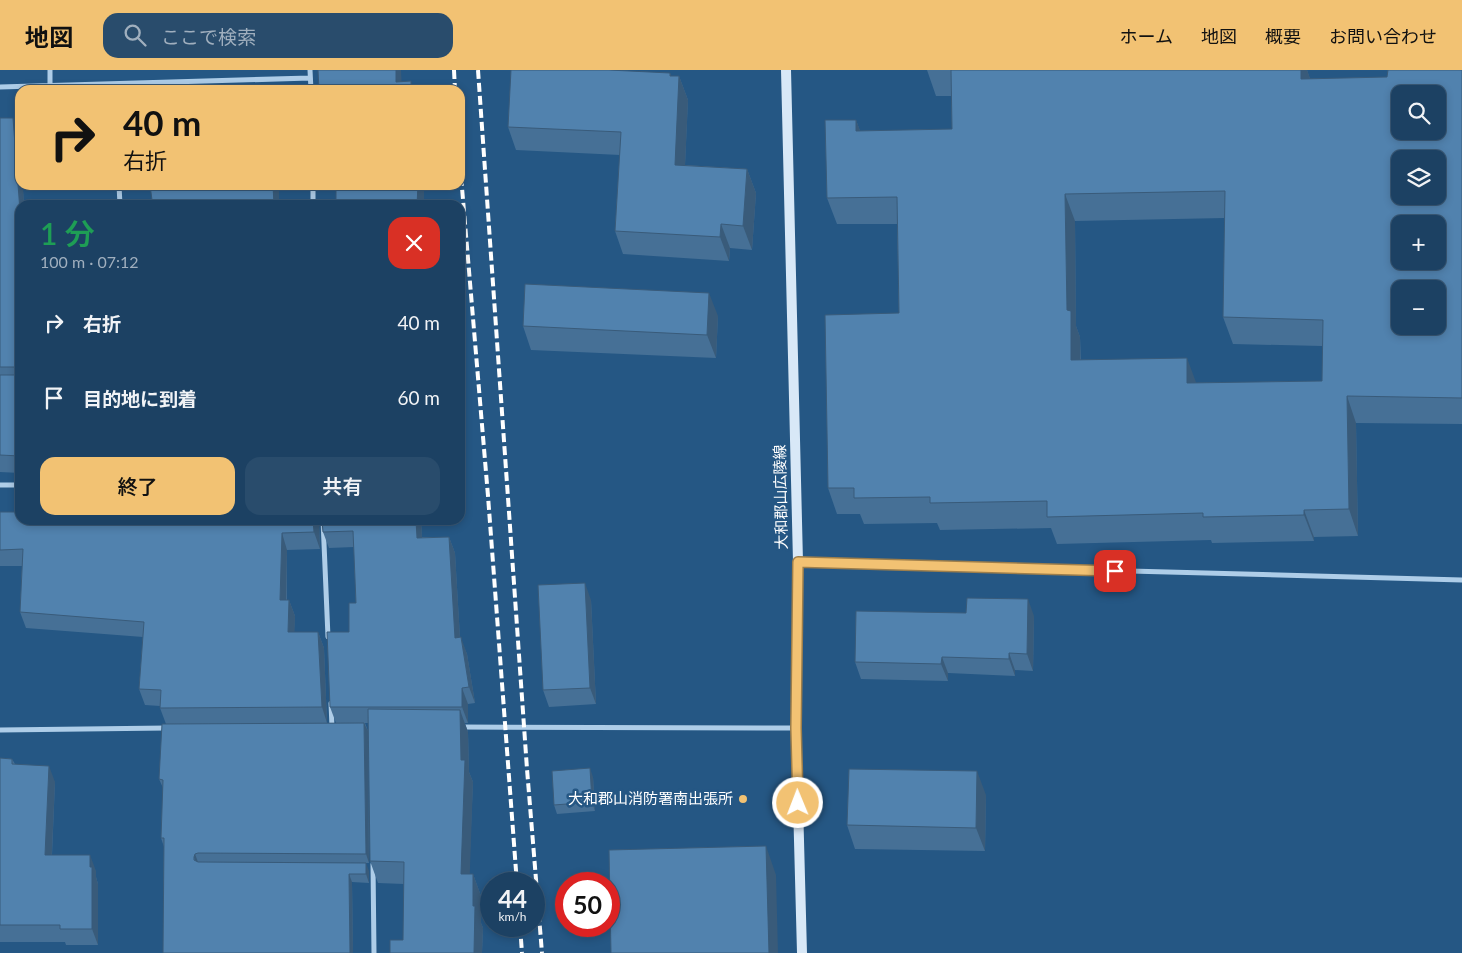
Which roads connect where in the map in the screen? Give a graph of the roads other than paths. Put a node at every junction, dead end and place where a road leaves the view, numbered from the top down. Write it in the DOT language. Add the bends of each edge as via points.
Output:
graph roads {
  1 [pos="50,70"];
  2 [pos="310,70"];
  3 [pos="786,70"];
  4 [pos="310,78"];
  5 [pos="50,85"];
  6 [pos="158,85"];
  7 [pos="311,85"];
  8 [pos="0,87"];
  9 [pos="15,87"];
  10 [pos="0,485"];
  11 [pos="15,485"];
  12 [pos="323,525"];
  13 [pos="798,562"];
  14 [pos="1462,580"];
  15 [pos="328,638"];
  16 [pos="331,698"];
  17 [pos="323,727"];
  18 [pos="332,727"];
  19 [pos="342,727"];
  20 [pos="450,727"];
  21 [pos="169,728"];
  22 [pos="796,728"];
  23 [pos="0,730"];
  24 [pos="373,857"];
  25 [pos="363,867"];
  26 [pos="373,867"];
  27 [pos="374,953"];
  28 [pos="802,953"];
  1 -- 5 [label="street"];
  2 -- 4 [label="street"];
  3 -- 13 [label="main road, 大和郡山広陵線"];
  4 -- 6 [label="street"];
  4 -- 7 [label="street"];
  8 -- 9 [label="street"];
  10 -- 11 [label="street"];
  12 -- 15 [label="street"];
  13 -- 14 [label="street"];
  13 -- 22 [label="main road, 大和郡山広陵線"];
  16 -- 18 [label="street"];
  17 -- 18 [label="street"];
  18 -- 19 [label="street"];
  20 -- 22 [label="street"];
  21 -- 23 [label="street"];
  22 -- 28 [label="main road, 大和郡山広陵線"];
  24 -- 26 [label="street"];
  25 -- 26 [label="street"];
  26 -- 27 [label="street"];
}
